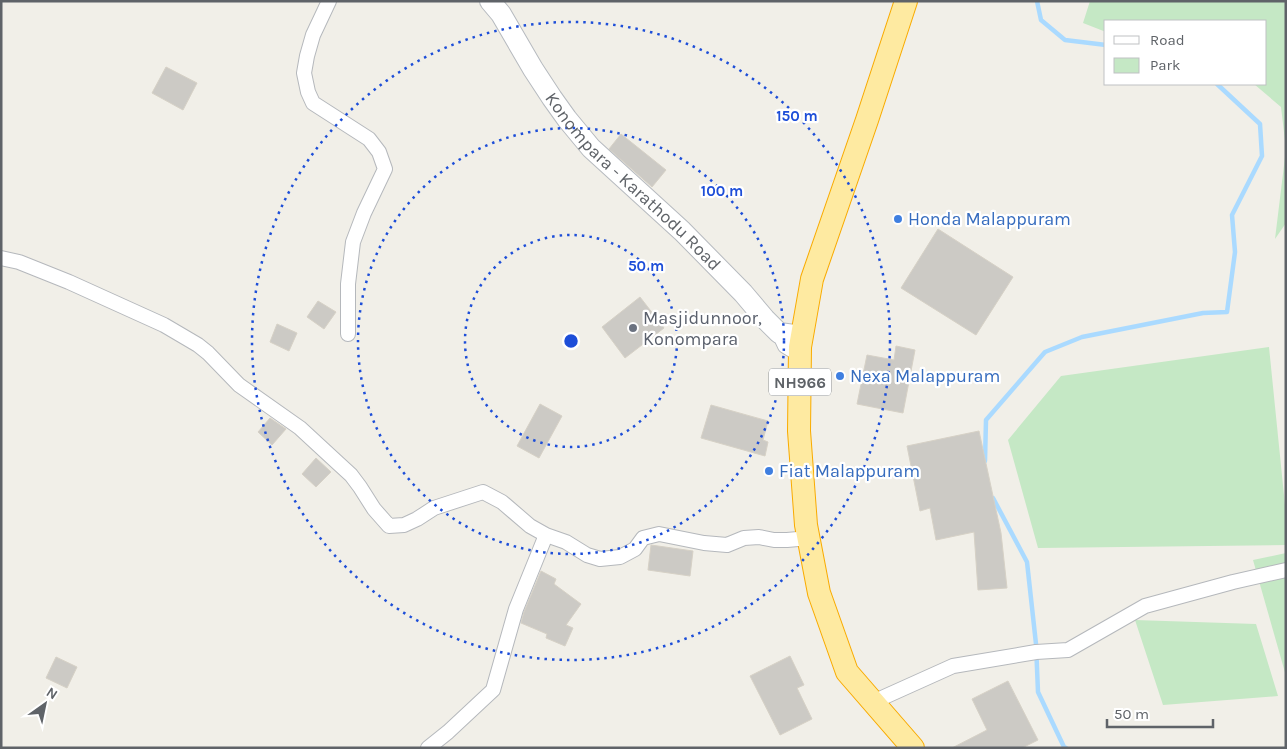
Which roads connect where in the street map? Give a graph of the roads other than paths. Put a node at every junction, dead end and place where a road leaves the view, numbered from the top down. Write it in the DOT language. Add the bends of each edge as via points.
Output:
graph roads {
  1 [pos="329,1"];
  2 [pos="490,1"];
  3 [pos="906,1"];
  4 [pos="1,258"];
  5 [pos="348,334"];
  6 [pos="801,346"];
  7 [pos="546,535"];
  8 [pos="809,538"];
  9 [pos="1286,570"];
  10 [pos="873,702"];
  11 [pos="428,748"];
  12 [pos="913,748"];
  1 -- 5 [label="street" via="312,35 307,56 304,73 308,92 313,103 369,139 379,152 384,169 353,242 348,284"];
  2 -- 6 [label="main road, Konompara - Karathodu Road" via="567,120 591,148 707,256 765,319"];
  3 -- 6 [label="highway, NH966" via="812,279"];
  4 -- 7 [label="street" via="69,282 164,325 198,345 239,385 300,428 339,464 356,481 389,526 404,525 434,508 483,492"];
  6 -- 8 [label="highway, NH966" via="799,430"];
  7 -- 8 [label="street" via="566,542 587,556 600,559 620,557 635,549 643,538 658,534 727,545 744,538"];
  7 -- 11 [label="street" via="516,608 493,690"];
  8 -- 10 [label="highway, NH966" via="819,593 847,672"];
  9 -- 10 [label="street" via="1145,606 1068,650 954,666"];
  10 -- 12 [label="highway, NH966"];
}
